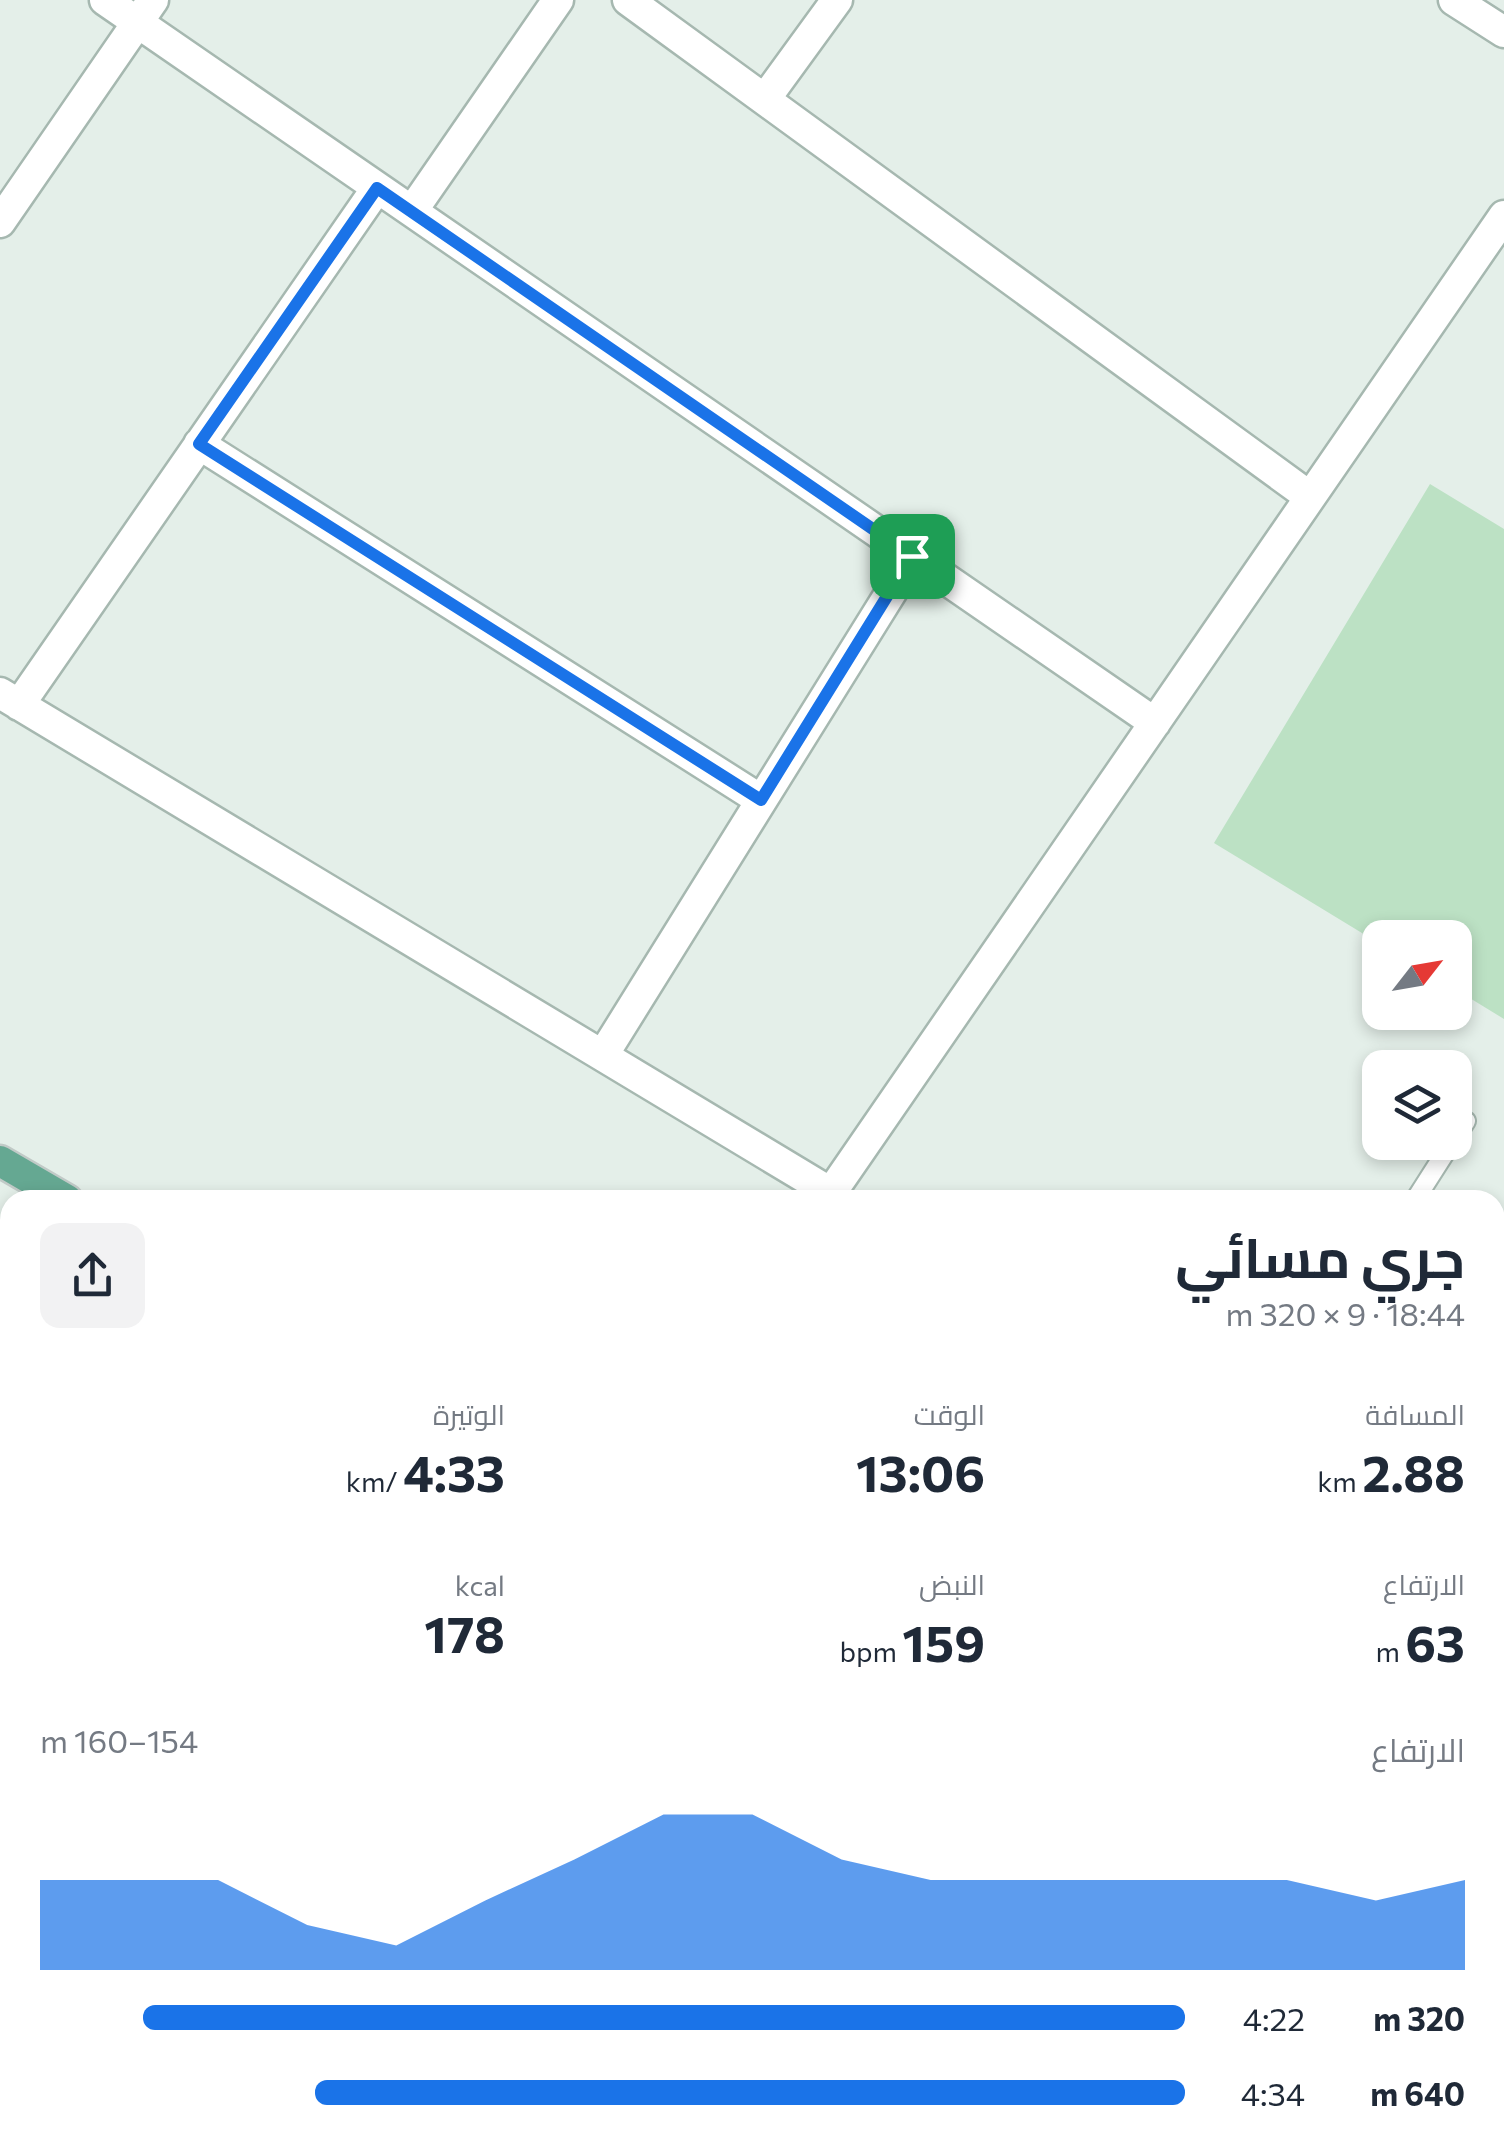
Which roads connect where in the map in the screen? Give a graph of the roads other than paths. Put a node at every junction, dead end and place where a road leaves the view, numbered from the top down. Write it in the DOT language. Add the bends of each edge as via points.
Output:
graph roads {
  1 [pos="105,0"];
  2 [pos="558,0"];
  3 [pos="628,0"];
  4 [pos="837,0"];
  5 [pos="1454,0"];
  6 [pos="145,11"];
  7 [pos="1504,32"];
  8 [pos="764,99"];
  9 [pos="377,188"];
  10 [pos="412,212"];
  11 [pos="1504,216"];
  12 [pos="0,222"];
  13 [pos="199,444"];
  14 [pos="1310,497"];
  15 [pos="912,556"];
  16 [pos="10,699"];
  17 [pos="1155,723"];
  18 [pos="761,800"];
  19 [pos="602,1055"];
  20 [pos="1441,1160"];
  21 [pos="0,1161"];
  22 [pos="50,1190"];
  23 [pos="819,1190"];
  24 [pos="833,1190"];
  25 [pos="1422,1190"];
  1 -- 6 [label="street"];
  2 -- 10 [label="street"];
  3 -- 8 [label="street"];
  4 -- 8 [label="street"];
  5 -- 7 [label="street"];
  6 -- 9 [label="street"];
  6 -- 12 [label="street"];
  8 -- 14 [label="street"];
  9 -- 10 [label="street"];
  9 -- 13 [label="street"];
  10 -- 15 [label="street"];
  11 -- 14 [label="street"];
  13 -- 16 [label="street"];
  13 -- 18 [label="street"];
  14 -- 17 [label="street"];
  15 -- 17 [label="street"];
  15 -- 18 [label="street"];
  16 -- 19 [label="street"];
  17 -- 24 [label="street"];
  18 -- 19 [label="street"];
  19 -- 23 [label="street"];
  20 -- 25 [label="lane"];
  21 -- 22 [label="main road"];
}
